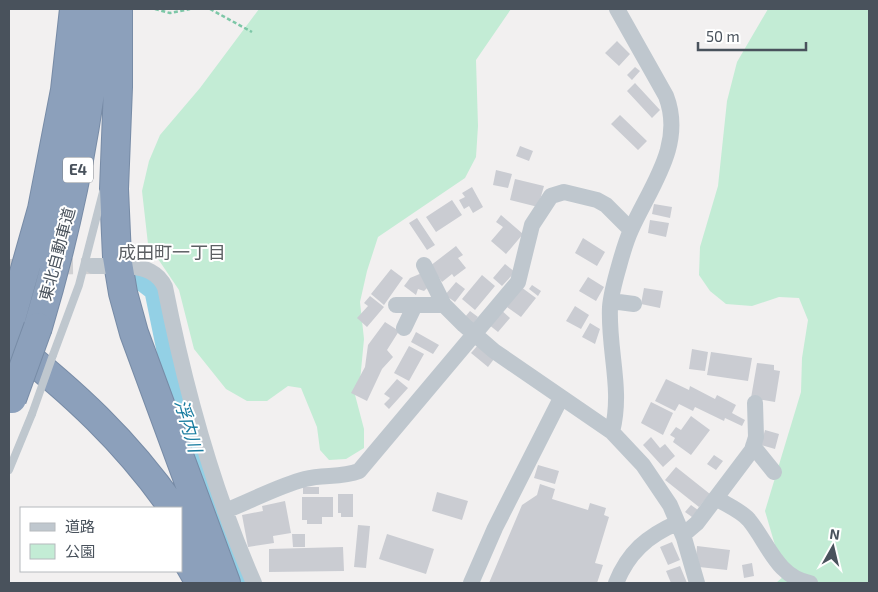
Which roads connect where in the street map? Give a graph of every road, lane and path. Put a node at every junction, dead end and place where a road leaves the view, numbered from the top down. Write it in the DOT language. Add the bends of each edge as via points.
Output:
graph roads {
  1 [pos="74,9"];
  2 [pos="100,9"];
  3 [pos="118,9"];
  4 [pos="155,9"];
  5 [pos="190,9"];
  6 [pos="210,9"];
  7 [pos="617,9"];
  8 [pos="252,32"];
  9 [pos="116,150"];
  10 [pos="631,230"];
  11 [pos="424,265"];
  12 [pos="93,266"];
  13 [pos="111,266"];
  14 [pos="130,266"];
  15 [pos="611,301"];
  16 [pos="634,304"];
  17 [pos="396,305"];
  18 [pos="415,305"];
  19 [pos="444,306"];
  20 [pos="11,307"];
  21 [pos="404,328"];
  22 [pos="475,334"];
  23 [pos="9,342"];
  24 [pos="9,362"];
  25 [pos="561,398"];
  26 [pos="755,403"];
  27 [pos="18,406"];
  28 [pos="612,432"];
  29 [pos="753,446"];
  30 [pos="9,470"];
  31 [pos="774,472"];
  32 [pos="716,498"];
  33 [pos="153,507"];
  34 [pos="172,507"];
  35 [pos="224,512"];
  36 [pos="182,522"];
  37 [pos="680,529"];
  38 [pos="182,551"];
  39 [pos="216,580"];
  40 [pos="254,583"];
  41 [pos="471,583"];
  42 [pos="616,583"];
  43 [pos="697,583"];
  44 [pos="810,583"];
  1 -- 20 [label="highway, 東北自動車道 / E4" via="65,90 42,210"];
  2 -- 27 [label="highway, 東北自動車道 / E4, bridge" via="78,168"];
  3 -- 9 [label="highway"];
  4 -- 5 [label="path" via="170,13"];
  6 -- 8 [label="path"];
  7 -- 10 [label="street" via="666,96 672,124 668,153"];
  9 -- 27 [label="lane, bridge" via="79,285 53,355"];
  9 -- 39 [label="highway" via="114,189 123,293"];
  10 -- 15 [label="street"];
  10 -- 22 [label="street" via="597,200 564,192 551,196 532,225 518,282"];
  11 -- 19 [label="street"];
  12 -- 13 [label="street"];
  14 -- 35 [label="street" via="153,272 165,287 204,449"];
  15 -- 16 [label="street"];
  15 -- 28 [label="street" via="610,328 618,401"];
  17 -- 18 [label="street"];
  18 -- 19 [label="street"];
  18 -- 21 [label="street"];
  19 -- 22 [label="street"];
  22 -- 25 [label="street"];
  22 -- 35 [label="street" via="359,472 302,480"];
  23 -- 34 [label="highway" via="99,418"];
  24 -- 33 [label="highway" via="77,418 139,485"];
  25 -- 28 [label="street"];
  25 -- 41 [label="street"];
  26 -- 29 [label="street" via="756,437"];
  27 -- 30 [label="lane"];
  28 -- 37 [label="street" via="643,465 670,506"];
  29 -- 31 [label="street"];
  29 -- 32 [label="street"];
  32 -- 37 [label="street" via="697,523"];
  32 -- 44 [label="street" via="748,518 771,555 790,576"];
  35 -- 40 [label="street"];
  36 -- 39 [label="highway"];
  37 -- 42 [label="street" via="645,540 631,555"];
  37 -- 43 [label="street"];
  38 -- 39 [label="highway"];
}
